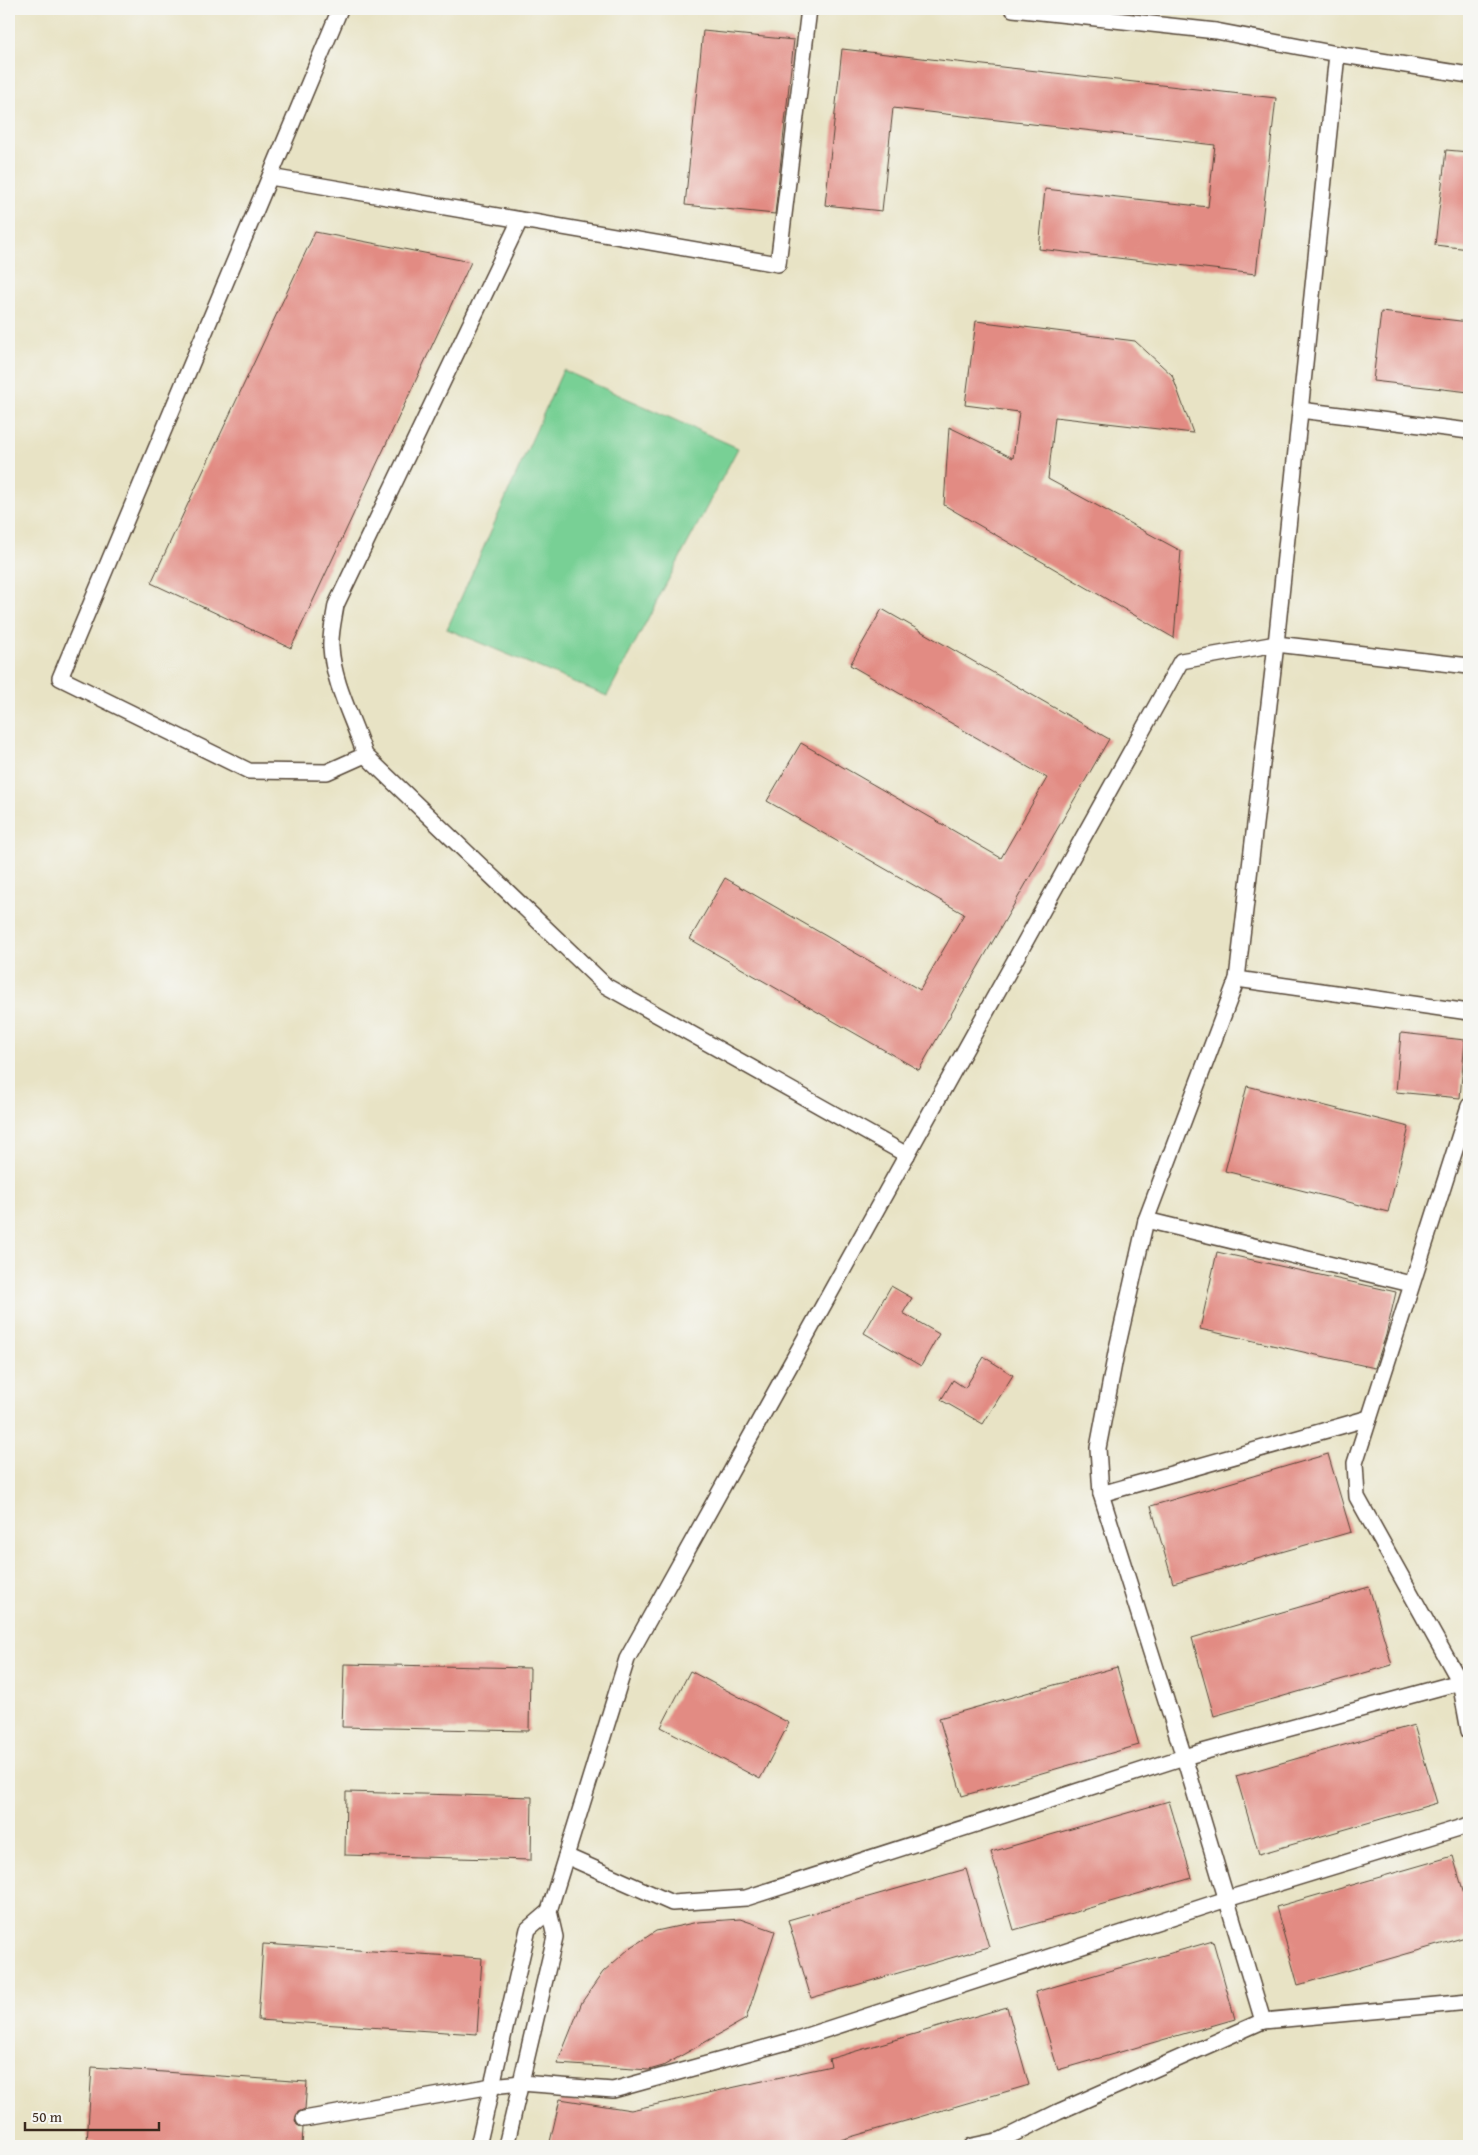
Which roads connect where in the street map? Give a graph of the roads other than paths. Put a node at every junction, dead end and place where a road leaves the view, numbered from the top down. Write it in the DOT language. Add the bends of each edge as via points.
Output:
graph roads {
  1 [pos="340,9"];
  2 [pos="809,9"];
  3 [pos="1014,9"];
  4 [pos="1337,54"];
  5 [pos="1469,75"];
  6 [pos="270,177"];
  7 [pos="520,220"];
  8 [pos="1300,410"];
  9 [pos="1469,431"];
  10 [pos="1276,644"];
  11 [pos="1469,666"];
  12 [pos="365,755"];
  13 [pos="1237,979"];
  14 [pos="1469,1012"];
  15 [pos="1469,1106"];
  16 [pos="907,1155"];
  17 [pos="1146,1220"];
  18 [pos="1411,1284"];
  19 [pos="1369,1418"];
  20 [pos="1101,1494"];
  21 [pos="1460,1682"];
  22 [pos="1469,1731"];
  23 [pos="1184,1757"];
  24 [pos="1469,1825"];
  25 [pos="566,1856"];
  26 [pos="1227,1899"];
  27 [pos="549,1910"];
  28 [pos="1469,2002"];
  29 [pos="1263,2021"];
  30 [pos="521,2084"];
  31 [pos="492,2086"];
  32 [pos="304,2119"];
  33 [pos="478,2146"];
  34 [pos="506,2146"];
  35 [pos="972,2146"];
  1 -- 6 [label="street"];
  2 -- 7 [label="street" via="778,264"];
  3 -- 4 [label="street" via="1216,31"];
  4 -- 5 [label="street"];
  4 -- 8 [label="street"];
  6 -- 7 [label="street"];
  6 -- 12 [label="street" via="60,678 249,771 327,772"];
  7 -- 12 [label="street" via="336,605 331,647 340,691"];
  8 -- 9 [label="street"];
  8 -- 10 [label="street"];
  10 -- 11 [label="street"];
  10 -- 13 [label="street"];
  10 -- 16 [label="street" via="1181,661"];
  12 -- 16 [label="street" via="606,986"];
  13 -- 14 [label="street"];
  13 -- 17 [label="street"];
  15 -- 18 [label="street"];
  16 -- 25 [label="street" via="627,1659"];
  17 -- 18 [label="street"];
  17 -- 20 [label="street" via="1098,1448"];
  18 -- 19 [label="street"];
  19 -- 20 [label="street"];
  19 -- 21 [label="street" via="1355,1463 1357,1497"];
  20 -- 23 [label="street"];
  21 -- 22 [label="street"];
  21 -- 23 [label="street"];
  23 -- 25 [label="street" via="746,1898 672,1903"];
  23 -- 26 [label="street"];
  24 -- 26 [label="street"];
  25 -- 27 [label="street"];
  26 -- 29 [label="street"];
  26 -- 30 [label="street" via="794,2040 613,2090"];
  27 -- 30 [label="street" via="555,1937"];
  27 -- 31 [label="street" via="528,1929"];
  28 -- 29 [label="street"];
  29 -- 35 [label="street" via="1001,2140"];
  30 -- 31 [label="street"];
  30 -- 34 [label="street"];
  31 -- 32 [label="street"];
  31 -- 33 [label="street"];
}
